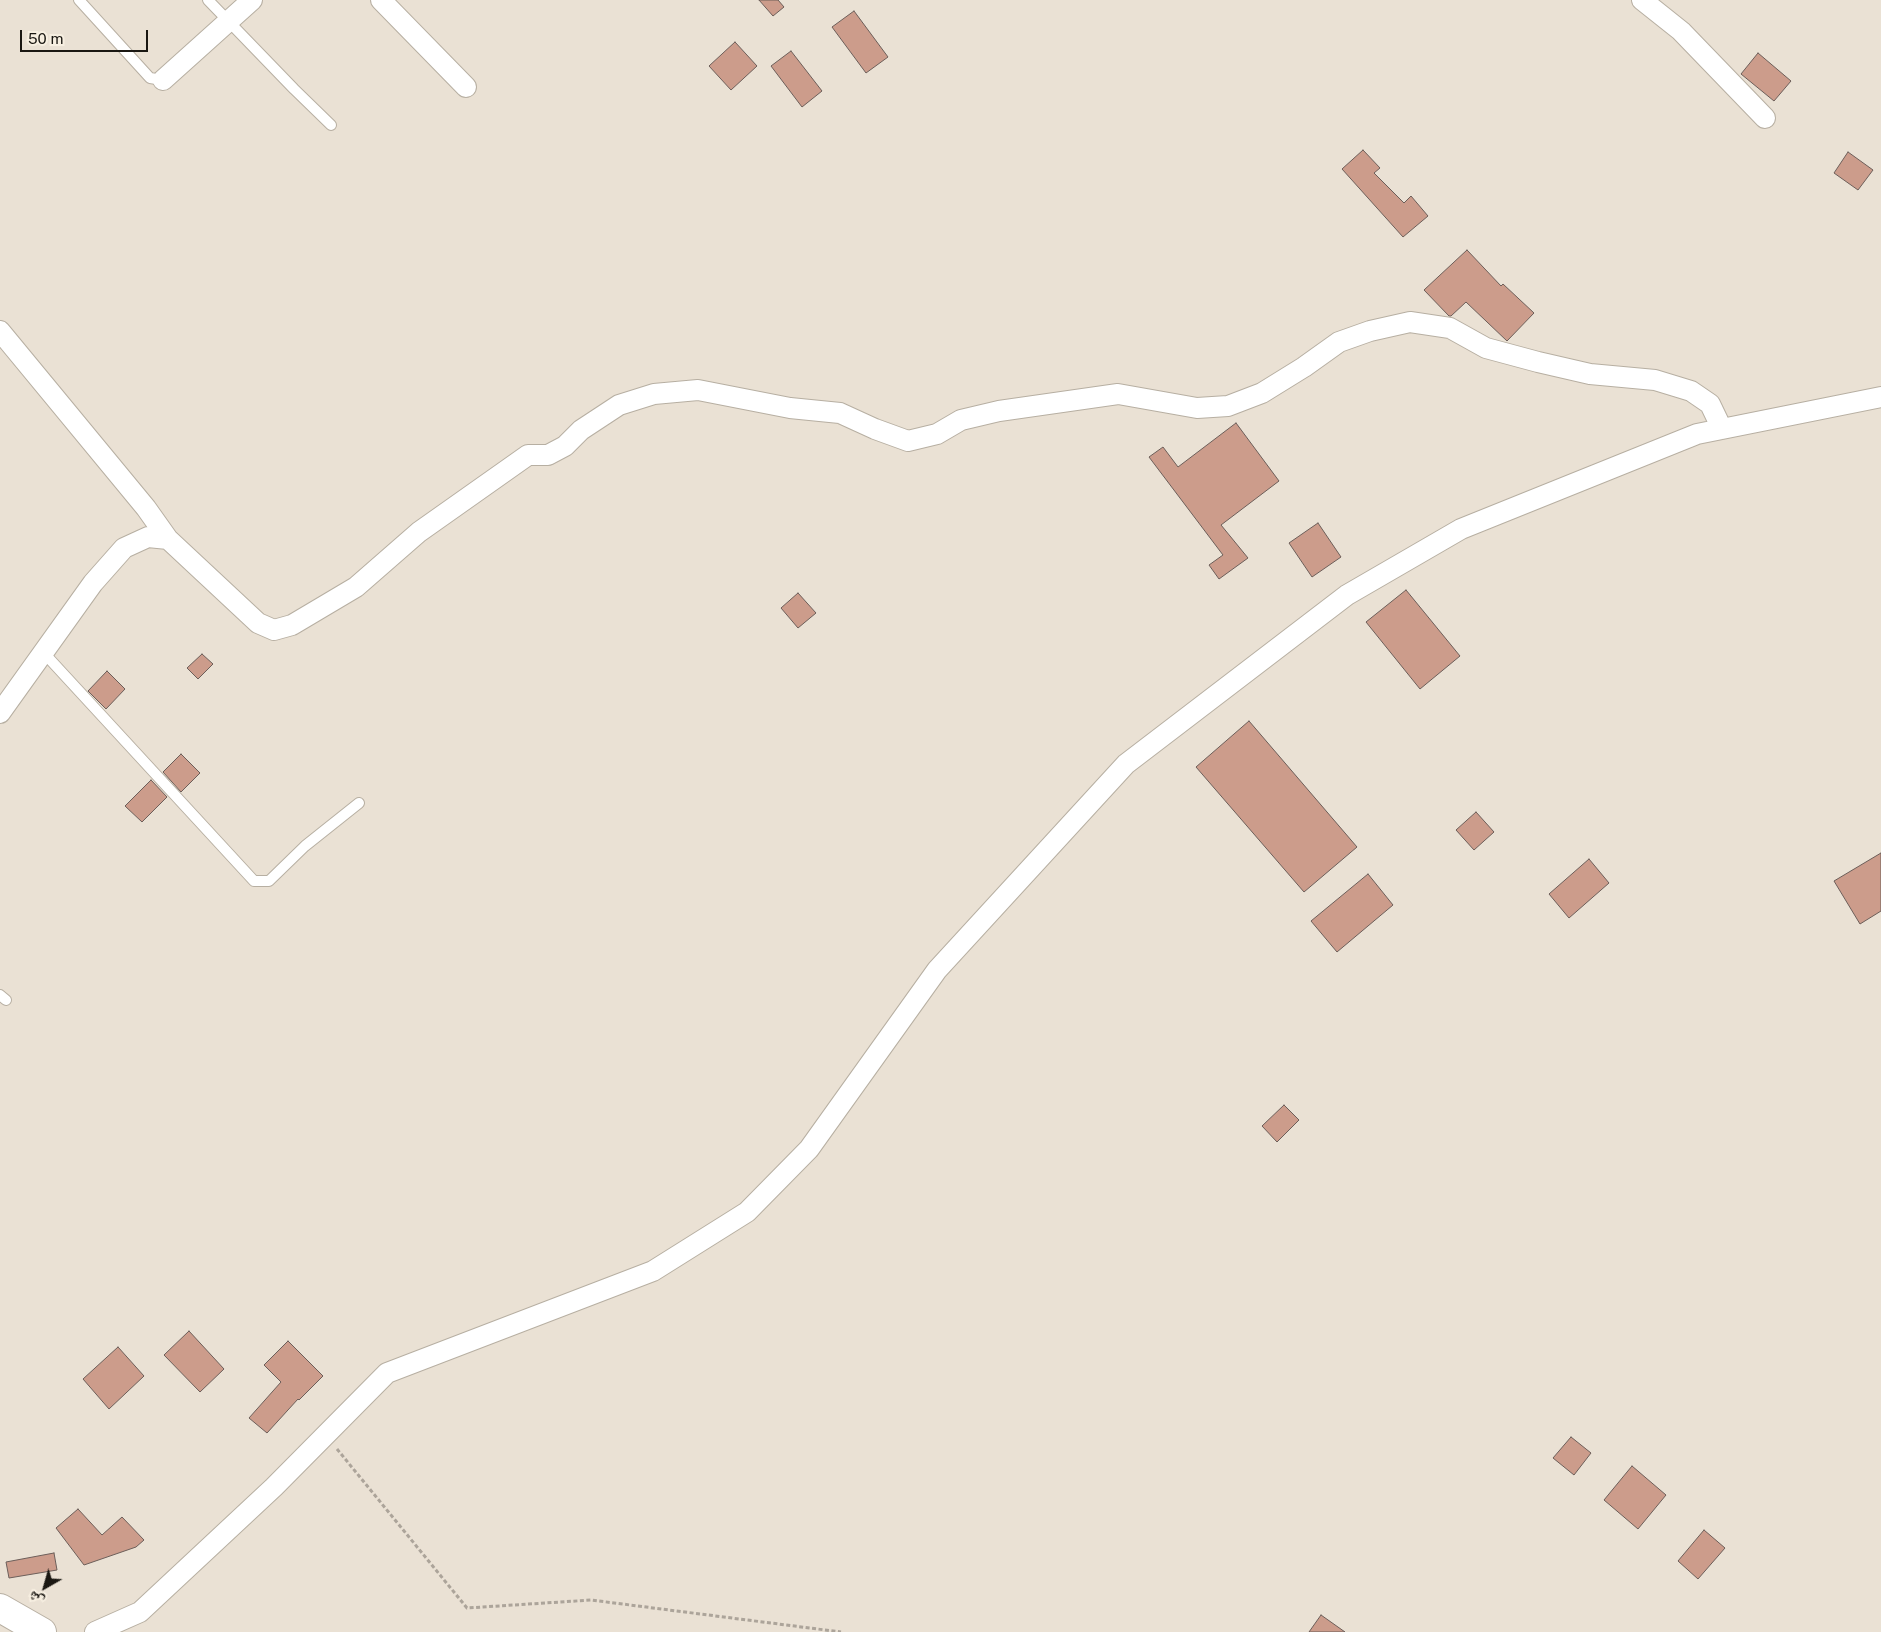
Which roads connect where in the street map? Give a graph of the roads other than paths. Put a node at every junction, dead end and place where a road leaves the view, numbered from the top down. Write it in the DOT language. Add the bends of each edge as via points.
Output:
graph roads {
  1 [pos="79,0"];
  2 [pos="208,0"];
  3 [pos="252,0"];
  4 [pos="381,0"];
  5 [pos="1642,0"];
  6 [pos="229,22"];
  7 [pos="163,80"];
  8 [pos="466,87"];
  9 [pos="1765,118"];
  10 [pos="331,124"];
  11 [pos="0,332"];
  12 [pos="1881,398"];
  13 [pos="1722,429"];
  14 [pos="168,539"];
  15 [pos="44,653"];
  16 [pos="0,713"];
  17 [pos="359,803"];
  18 [pos="0,1608"];
  19 [pos="42,1632"];
  20 [pos="95,1632"];
  1 -- 7 [label="lane" via="150,78"];
  2 -- 6 [label="lane"];
  3 -- 6 [label="street"];
  4 -- 8 [label="street"];
  5 -- 9 [label="street" via="1681,31"];
  6 -- 7 [label="street"];
  6 -- 10 [label="lane"];
  11 -- 14 [label="street"];
  12 -- 13 [label="street"];
  13 -- 14 [label="street" via="1710,404 1691,391 1655,380 1590,374 1547,364 1486,348 1450,328 1410,322 1339,342 1262,393 1228,406 1197,408 1118,394 999,411 961,420 937,434 908,441 840,413 790,408 698,390 654,394 619,406 580,430 566,446 548,456 528,455 419,532 356,587 292,625 274,630 258,623"];
  13 -- 20 [label="street" via="1697,434 1461,529 1347,595 1126,764 937,970 810,1149 747,1212 653,1271 387,1373 274,1487 140,1612"];
  14 -- 15 [label="street" via="148,537 124,548 93,583"];
  15 -- 16 [label="street"];
  15 -- 17 [label="lane" via="254,880 269,881 304,846"];
  18 -- 19 [label="main road"];
}
